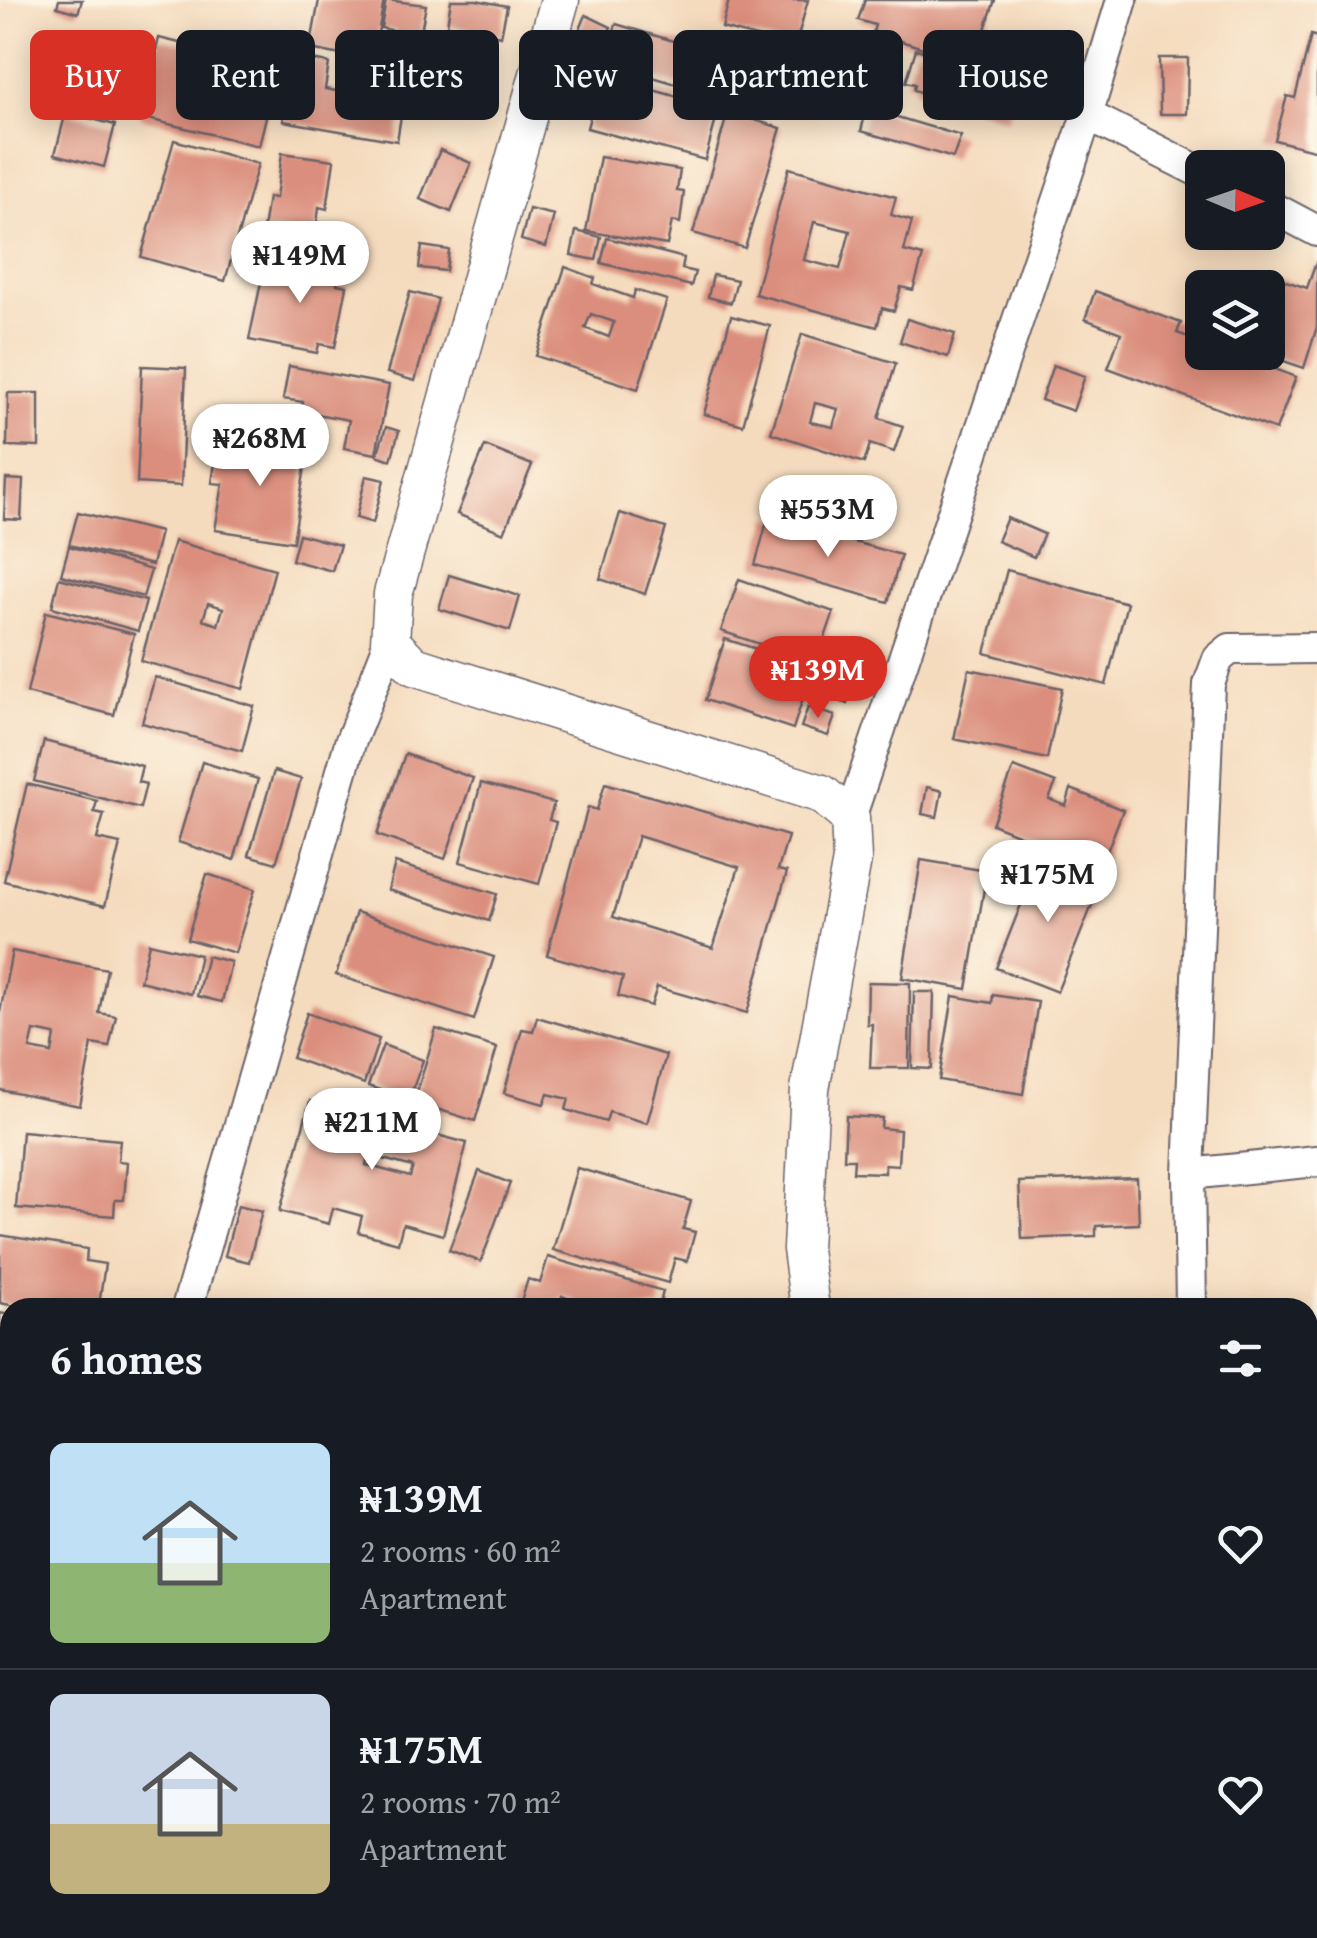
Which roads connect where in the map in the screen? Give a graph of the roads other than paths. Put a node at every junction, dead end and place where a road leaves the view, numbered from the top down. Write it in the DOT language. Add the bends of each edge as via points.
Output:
graph roads {
  1 [pos="560,0"];
  2 [pos="1122,0"];
  3 [pos="1087,115"];
  4 [pos="1185,164"];
  5 [pos="1285,214"];
  6 [pos="1317,230"];
  7 [pos="390,642"];
  8 [pos="1317,648"];
  9 [pos="850,818"];
  10 [pos="1317,1161"];
  11 [pos="1189,1174"];
  12 [pos="190,1298"];
  13 [pos="809,1298"];
  14 [pos="1191,1298"];
  1 -- 7 [label="street" via="393,594"];
  2 -- 3 [label="street"];
  3 -- 4 [label="street"];
  3 -- 9 [label="street"];
  5 -- 6 [label="street"];
  7 -- 9 [label="street" via="414,666 822,794"];
  7 -- 12 [label="street" via="350,743"];
  8 -- 11 [label="street" via="1230,649 1218,658 1209,684"];
  9 -- 13 [label="street" via="852,860 810,1089 802,1248"];
  10 -- 11 [label="street"];
  11 -- 14 [label="street"];
}
